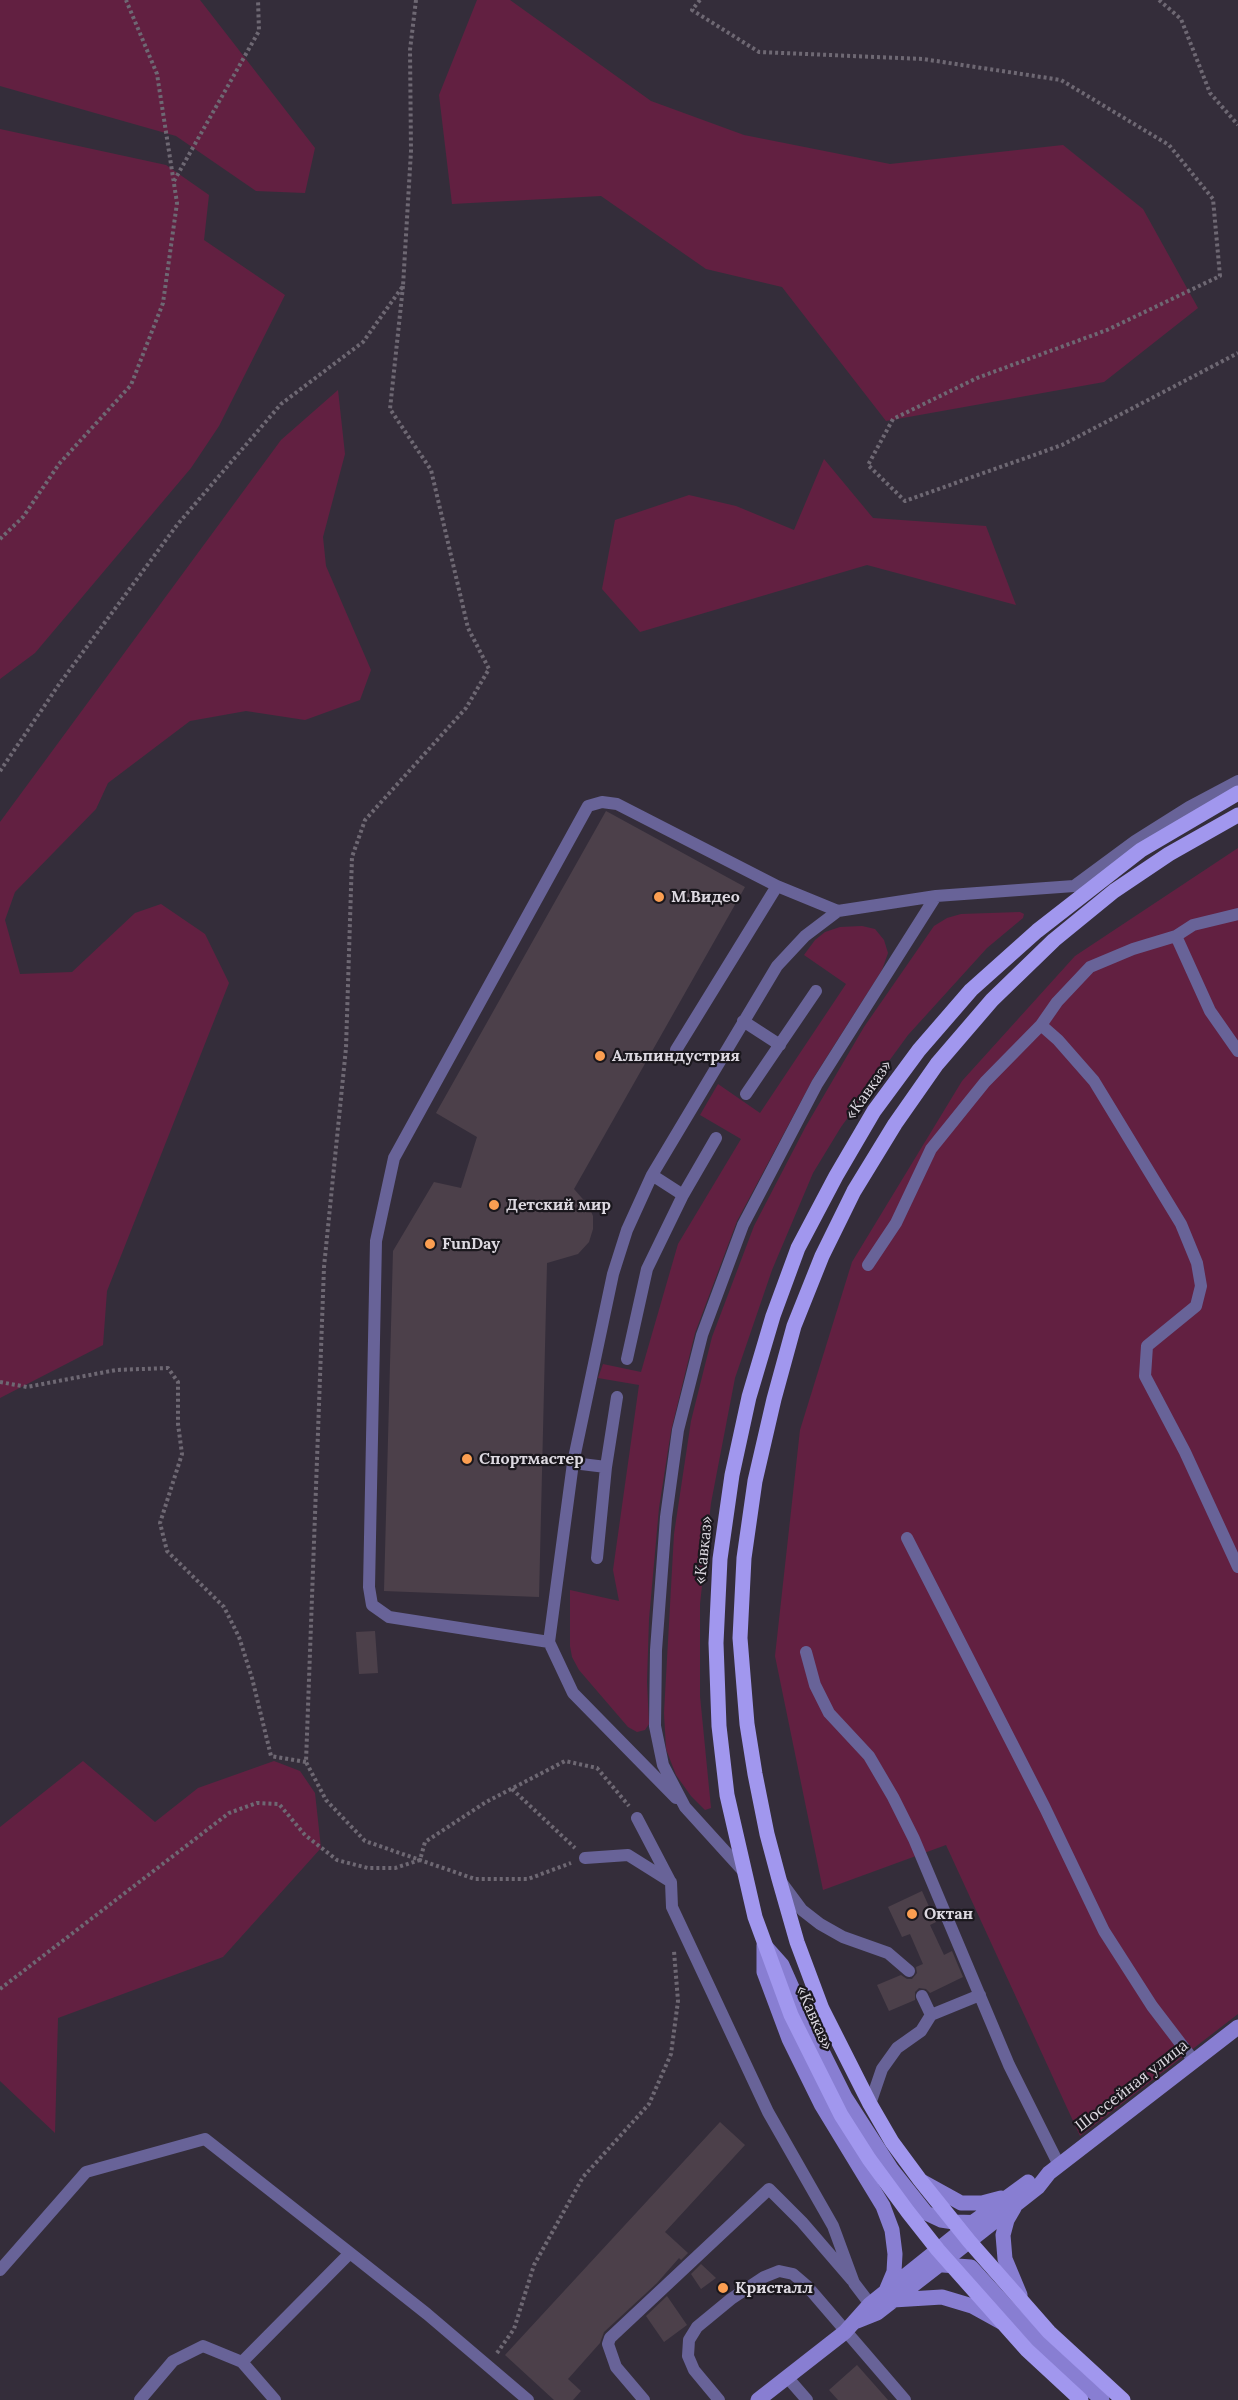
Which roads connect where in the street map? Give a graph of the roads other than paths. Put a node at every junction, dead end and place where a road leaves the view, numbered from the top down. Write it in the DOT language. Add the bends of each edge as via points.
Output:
graph roads {
  1 [pos="1238,781"];
  2 [pos="1238,793"];
  3 [pos="1238,815"];
  4 [pos="777,886"];
  5 [pos="936,896"];
  6 [pos="838,911"];
  7 [pos="1238,914"];
  8 [pos="1176,936"];
  9 [pos="816,991"];
  10 [pos="743,1021"];
  11 [pos="1041,1025"];
  12 [pos="780,1045"];
  13 [pos="676,1050"];
  14 [pos="1238,1052"];
  15 [pos="746,1094"];
  16 [pos="716,1138"];
  17 [pos="652,1175"];
  18 [pos="683,1195"];
  19 [pos="868,1265"];
  20 [pos="627,1359"];
  21 [pos="616,1397"];
  22 [pos="573,1463"];
  23 [pos="606,1467"];
  24 [pos="907,1538"];
  25 [pos="597,1558"];
  26 [pos="1238,1567"];
  27 [pos="549,1642"];
  28 [pos="806,1652"];
  29 [pos="685,1807"];
  30 [pos="637,1818"];
  31 [pos="585,1858"];
  32 [pos="745,1873"];
  33 [pos="779,1879"];
  34 [pos="671,1882"];
  35 [pos="764,1945"];
  36 [pos="909,1971"];
  37 [pos="980,1995"];
  38 [pos="922,1996"];
  39 [pos="931,2015"];
  40 [pos="1238,2027"];
  41 [pos="1194,2061"];
  42 [pos="870,2104"];
  43 [pos="1054,2169"];
  44 [pos="920,2180"];
  45 [pos="1012,2200"];
  46 [pos="964,2229"];
  47 [pos="350,2253"];
  48 [pos="944,2260"];
  49 [pos="0,2270"];
  50 [pos="854,2283"];
  51 [pos="890,2295"];
  52 [pos="1024,2303"];
  53 [pos="870,2304"];
  54 [pos="857,2321"];
  55 [pos="1001,2322"];
  56 [pos="845,2332"];
  57 [pos="242,2362"];
  58 [pos="787,2377"];
  59 [pos="140,2400"];
  60 [pos="275,2400"];
  61 [pos="528,2400"];
  62 [pos="644,2400"];
  63 [pos="719,2400"];
  64 [pos="758,2400"];
  65 [pos="807,2400"];
  66 [pos="905,2400"];
  67 [pos="1081,2400"];
  68 [pos="1102,2400"];
  69 [pos="1123,2400"];
  1 -- 5 [label="lane" via="1135,840 1074,886"];
  2 -- 32 [label="main road, «Кавказ»" via="1141,850 1037,931 971,990 919,1050 874,1111 798,1248 749,1397 720,1559 716,1643 719,1726 727,1795"];
  3 -- 33 [label="main road, «Кавказ»" via="1114,891 1054,940 992,1000 937,1064 895,1124 854,1191 822,1256 794,1326 774,1399 755,1481 744,1558 740,1638 747,1725"];
  4 -- 6 [label="lane"];
  4 -- 13 [label="lane"];
  4 -- 27 [label="lane" via="617,804 602,802 588,807 394,1158 376,1241 369,1587 372,1605 389,1617"];
  5 -- 6 [label="lane"];
  5 -- 29 [label="lane" via="807,1104 743,1225 702,1335 678,1430 666,1517 656,1650 655,1726 663,1765"];
  6 -- 10 [label="lane" via="805,936 777,966"];
  7 -- 8 [label="lane" via="1193,925"];
  8 -- 11 [label="lane" via="1090,967"];
  8 -- 14 [label="lane" via="1210,1011"];
  9 -- 12 [label="lane"];
  10 -- 12 [label="lane"];
  10 -- 17 [label="lane"];
  11 -- 19 [label="lane" via="985,1082 931,1149 896,1222"];
  11 -- 26 [label="lane" via="1094,1081 1181,1224 1197,1263 1201,1286 1196,1306 1147,1346 1145,1376"];
  12 -- 15 [label="lane"];
  16 -- 18 [label="lane"];
  17 -- 18 [label="lane"];
  17 -- 22 [label="lane" via="627,1230 613,1275"];
  18 -- 20 [label="lane" via="647,1269"];
  21 -- 23 [label="lane"];
  22 -- 23 [label="lane"];
  22 -- 27 [label="lane"];
  23 -- 25 [label="lane"];
  24 -- 41 [label="lane" via="1104,1931 1152,2006"];
  27 -- 29 [label="lane" via="573,1693"];
  28 -- 37 [label="lane" via="815,1685 829,1713 869,1756 893,1797"];
  29 -- 32 [label="lane"];
  30 -- 34 [label="lane"];
  31 -- 34 [label="lane" via="628,1855"];
  32 -- 35 [label="main road, «Кавказ»"];
  33 -- 36 [label="lane" via="802,1910 820,1924 888,1953"];
  33 -- 42 [label="main road, «Кавказ»" via="822,2009"];
  34 -- 50 [label="lane" via="672,1907 768,2112 833,2226"];
  35 -- 46 [label="main road" via="782,1965 845,2097 892,2170 926,2213"];
  35 -- 48 [label="main road, «Кавказ»" via="791,2015 841,2115 869,2160"];
  35 -- 51 [label="main road" via="764,1972 789,2039 821,2104 883,2206 892,2230 895,2254"];
  37 -- 39 [label="lane"];
  37 -- 43 [label="lane"];
  38 -- 39 [label="lane"];
  39 -- 42 [label="lane" via="921,2031 897,2048 882,2069"];
  40 -- 41 [label="main road, Шоссейная улица"];
  41 -- 43 [label="main road, Шоссейная улица"];
  42 -- 44 [label="main road, «Кавказ»"];
  43 -- 45 [label="main road, Шоссейная улица" via="1033,2179"];
  44 -- 45 [label="main road" via="961,2203"];
  44 -- 46 [label="main road, «Кавказ»"];
  45 -- 46 [label="main road"];
  45 -- 46 [label="main road" via="992,2223"];
  45 -- 52 [label="main road" via="1003,2235 1005,2259"];
  46 -- 48 [label="main road"];
  46 -- 52 [label="main road, «Кавказ»"];
  47 -- 49 [label="lane" via="205,2139 86,2172"];
  47 -- 57 [label="lane"];
  47 -- 61 [label="lane"];
  48 -- 51 [label="main road"];
  48 -- 51 [label="main road" via="914,2269"];
  48 -- 55 [label="main road, «Кавказ»"];
  48 -- 68 [label="main road" via="971,2266 1041,2344"];
  50 -- 53 [label="lane"];
  50 -- 62 [label="lane" via="769,2189 610,2338 608,2344 616,2367"];
  51 -- 53 [label="main road"];
  51 -- 54 [label="main road" via="877,2313"];
  51 -- 55 [label="main road" via="942,2296"];
  52 -- 69 [label="main road, «Кавказ»" via="1049,2332"];
  53 -- 54 [label="main road"];
  54 -- 56 [label="main road"];
  55 -- 67 [label="main road, «Кавказ»"];
  56 -- 58 [label="main road"];
  56 -- 63 [label="lane" via="793,2274 779,2271 764,2277 697,2327 689,2340 688,2356 694,2370"];
  56 -- 66 [label="lane"];
  57 -- 59 [label="lane" via="203,2346 173,2361"];
  57 -- 60 [label="lane"];
  58 -- 64 [label="main road"];
  58 -- 65 [label="lane"];
}
